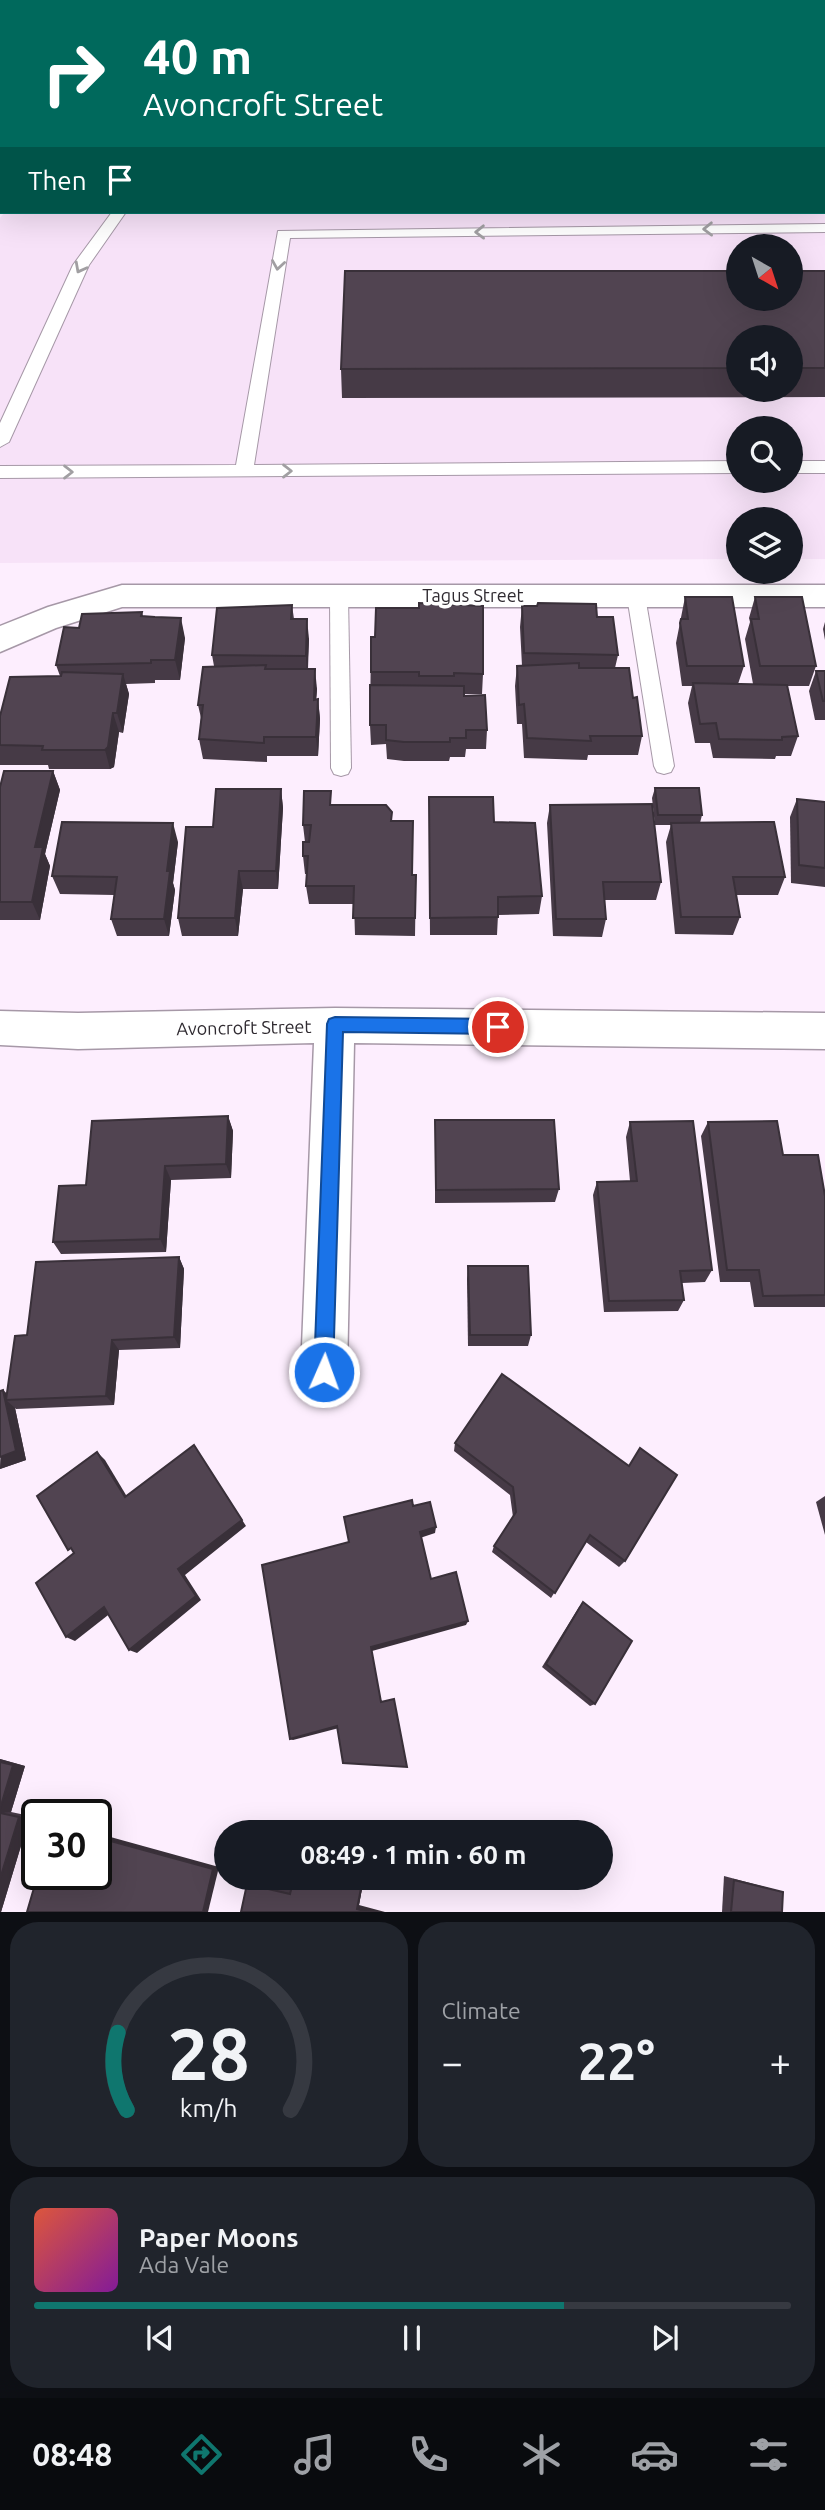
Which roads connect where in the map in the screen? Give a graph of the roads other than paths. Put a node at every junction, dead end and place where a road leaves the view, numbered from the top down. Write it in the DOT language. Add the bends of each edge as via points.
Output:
graph roads {
  1 [pos="118,214"];
  2 [pos="825,228"];
  3 [pos="0,442"];
  4 [pos="726,467"];
  5 [pos="803,467"];
  6 [pos="825,467"];
  7 [pos="244,471"];
  8 [pos="0,472"];
  9 [pos="339,595"];
  10 [pos="636,596"];
  11 [pos="825,596"];
  12 [pos="0,640"];
  13 [pos="664,766"];
  14 [pos="341,768"];
  15 [pos="335,1024"];
  16 [pos="0,1028"];
  17 [pos="825,1031"];
  18 [pos="324,1372"];
  1 -- 3 [label="lane, one-way" via="81,265"];
  2 -- 7 [label="lane, one-way" via="284,234"];
  7 -- 4 [label="lane, one-way"];
  5 -- 6 [label="lane"];
  8 -- 7 [label="lane, one-way"];
  9 -- 10 [label="street, Tagus Street"];
  9 -- 12 [label="street, Tagus Street" via="122,596 68,611"];
  9 -- 14 [label="lane"];
  10 -- 11 [label="street, Tagus Street"];
  10 -- 13 [label="lane"];
  15 -- 16 [label="street, Avoncroft Street" via="78,1031"];
  15 -- 17 [label="street, Avoncroft Street"];
  15 -- 18 [label="street"];
}
